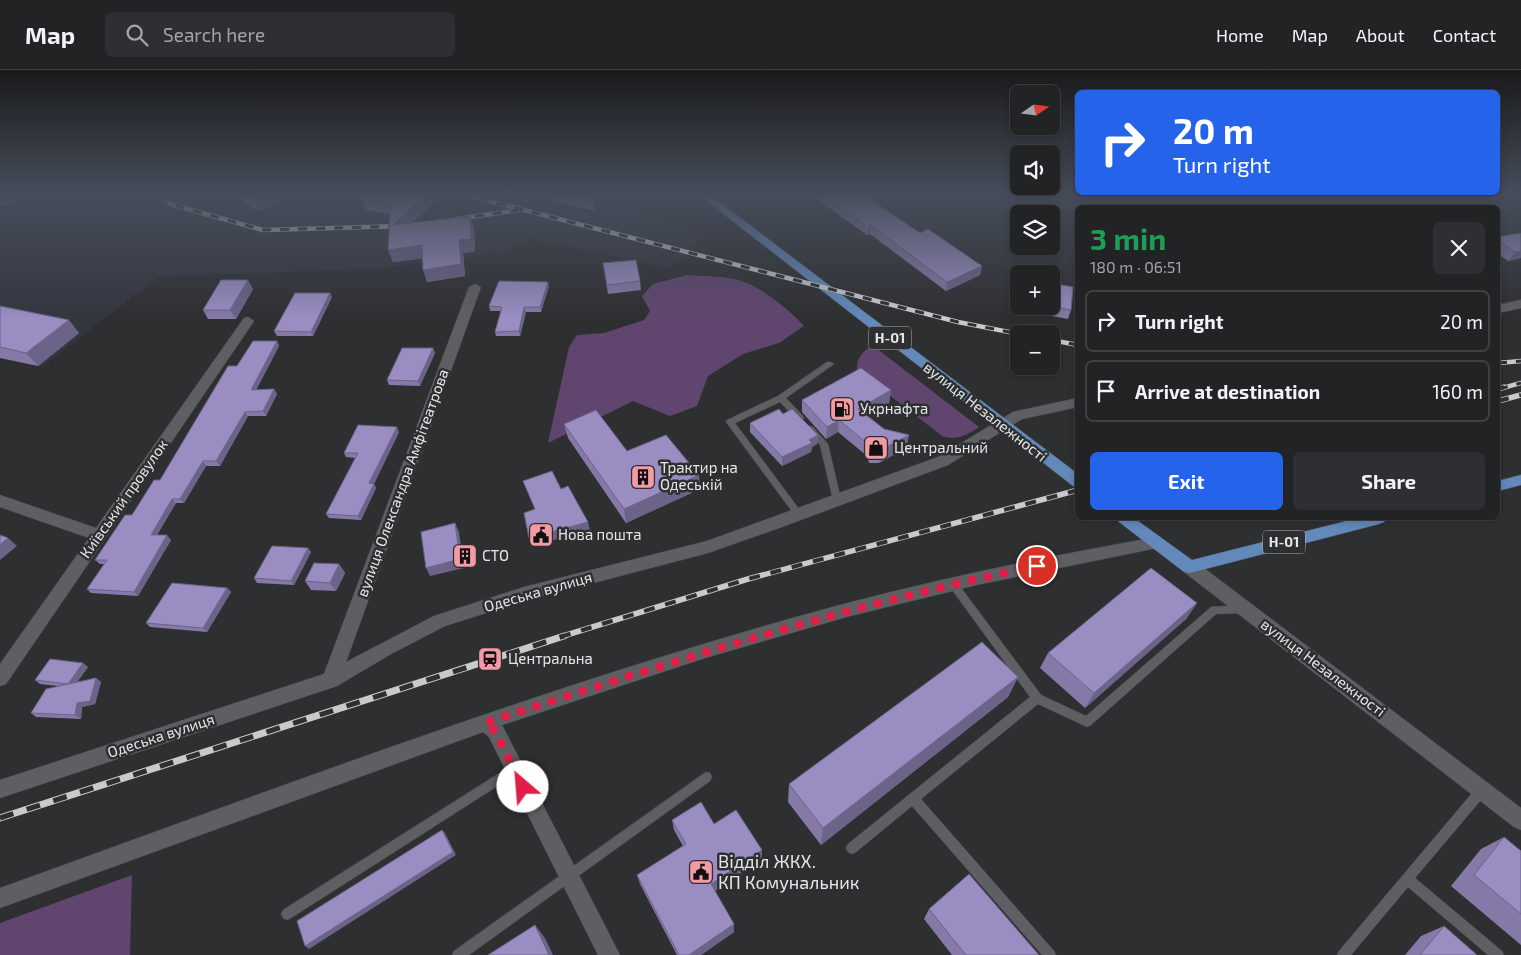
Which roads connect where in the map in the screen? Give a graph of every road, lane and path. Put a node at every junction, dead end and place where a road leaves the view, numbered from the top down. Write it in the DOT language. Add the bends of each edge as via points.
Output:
graph roads {
  1 [pos="756,235"];
  2 [pos="475,287"];
  3 [pos="1521,304"];
  4 [pos="1500,309"];
  5 [pos="248,321"];
  6 [pos="830,364"];
  7 [pos="781,398"];
  8 [pos="1075,403"];
  9 [pos="1001,425"];
  10 [pos="1075,480"];
  11 [pos="1521,480"];
  12 [pos="1500,485"];
  13 [pos="837,500"];
  14 [pos="0,501"];
  15 [pos="799,515"];
  16 [pos="1127,520"];
  17 [pos="1371,520"];
  18 [pos="98,535"];
  19 [pos="1157,543"];
  20 [pos="1190,567"];
  21 [pos="953,584"];
  22 [pos="1244,609"];
  23 [pos="0,678"];
  24 [pos="331,680"];
  25 [pos="1037,698"];
  26 [pos="485,723"];
  27 [pos="514,769"];
  28 [pos="706,777"];
  29 [pos="0,789"];
  30 [pos="1482,790"];
  31 [pos="913,799"];
  32 [pos="1521,820"];
  33 [pos="852,848"];
  34 [pos="567,876"];
  35 [pos="1407,878"];
  36 [pos="0,898"];
  37 [pos="287,914"];
  38 [pos="458,955"];
  39 [pos="609,955"];
  40 [pos="1050,955"];
  41 [pos="1343,955"];
  42 [pos="1498,955"];
  1 -- 9 [label="main road, вулиця Незалежності / Н-01"];
  2 -- 24 [label="street, вулиця Олександра Амфітеатрова"];
  3 -- 4 [label="street"];
  5 -- 18 [label="street, Київський провулок"];
  6 -- 7 [label="lane"];
  7 -- 13 [label="lane" via="824,444"];
  7 -- 15 [label="lane" via="730,422"];
  8 -- 9 [label="street, Одеська вулиця" via="1018,415"];
  9 -- 10 [label="main road, вулиця Незалежності / Н-01"];
  9 -- 13 [label="street, Одеська вулиця" via="943,461"];
  11 -- 12 [label="main road"];
  13 -- 15 [label="street, Одеська вулиця"];
  14 -- 18 [label="street"];
  15 -- 24 [label="street, Одеська вулиця" via="708,547 524,594 440,621"];
  16 -- 19 [label="main road, вулиця Незалежності"];
  17 -- 20 [label="main road, Н-01"];
  18 -- 23 [label="street, Київський провулок"];
  19 -- 20 [label="main road, вулиця Незалежності"];
  19 -- 21 [label="street"];
  20 -- 22 [label="street, вулиця Незалежності"];
  21 -- 25 [label="lane"];
  21 -- 26 [label="street" via="798,624"];
  22 -- 25 [label="lane" via="1214,610 1087,722"];
  22 -- 30 [label="street, вулиця Незалежності"];
  24 -- 29 [label="street, Одеська вулиця"];
  25 -- 31 [label="lane"];
  26 -- 27 [label="street" via="495,731"];
  26 -- 36 [label="street"];
  27 -- 34 [label="street"];
  27 -- 37 [label="lane"];
  28 -- 34 [label="lane"];
  30 -- 32 [label="street, вулиця Незалежності"];
  30 -- 35 [label="lane"];
  31 -- 33 [label="lane"];
  31 -- 40 [label="lane"];
  34 -- 38 [label="lane"];
  34 -- 39 [label="street"];
  35 -- 41 [label="lane"];
  35 -- 42 [label="lane"];
}
